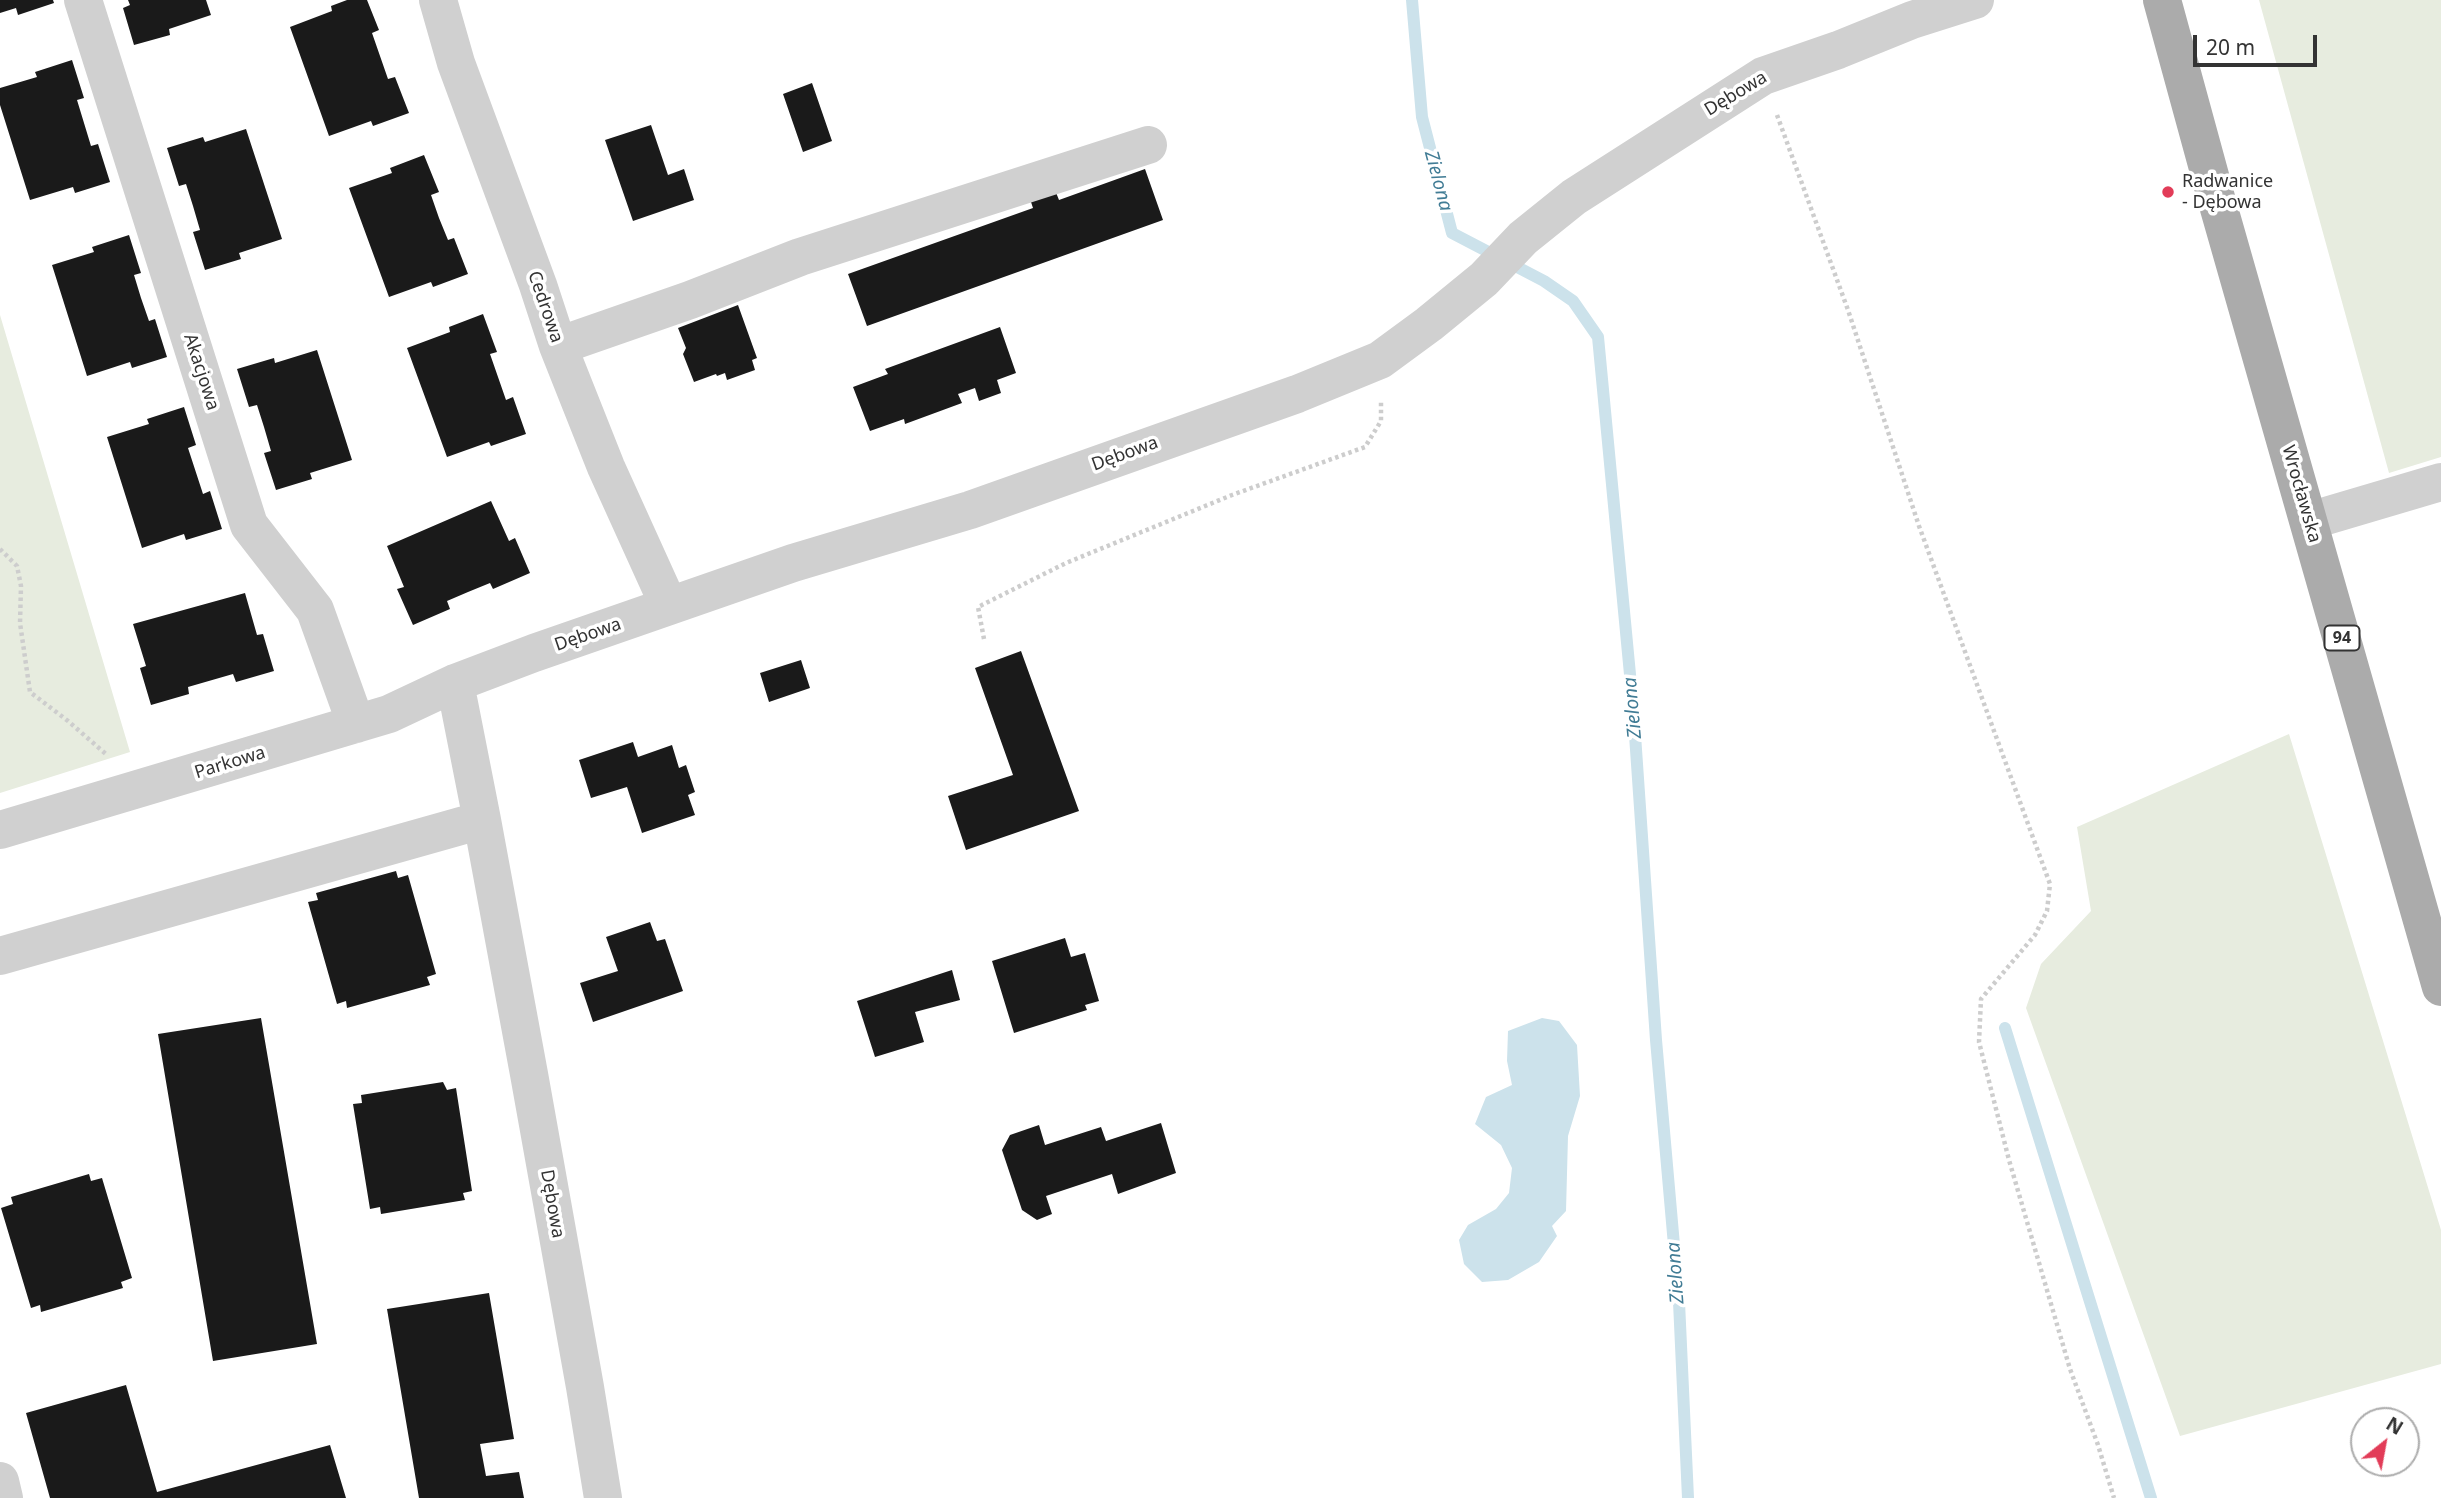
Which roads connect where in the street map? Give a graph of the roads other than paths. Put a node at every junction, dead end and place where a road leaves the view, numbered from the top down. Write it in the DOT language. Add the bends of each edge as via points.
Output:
graph roads {
  1 [pos="83,0"];
  2 [pos="438,0"];
  3 [pos="2162,0"];
  4 [pos="1953,3"];
  5 [pos="1148,145"];
  6 [pos="558,346"];
  7 [pos="2441,482"];
  8 [pos="2309,521"];
  9 [pos="669,606"];
  10 [pos="455,683"];
  11 [pos="356,724"];
  12 [pos="482,820"];
  13 [pos="0,830"];
  14 [pos="0,956"];
  15 [pos="2441,987"];
  16 [pos="0,1481"];
  17 [pos="4,1498"];
  18 [pos="603,1498"];
  1 -- 11 [label="street, Akacjowa" via="249,526 315,610"];
  2 -- 6 [label="street, Cedrowa" via="456,63"];
  3 -- 8 [label="main road, Wrocławska / 94"];
  4 -- 9 [label="street, Dębowa" via="1763,76 1574,197 1523,238 1484,279 1380,359 1297,394 970,510"];
  5 -- 6 [label="street" via="800,257"];
  6 -- 9 [label="street, Cedrowa"];
  7 -- 8 [label="street"];
  8 -- 15 [label="main road, Wrocławska / 94"];
  9 -- 10 [label="street, Dębowa"];
  10 -- 11 [label="street, Parkowa"];
  10 -- 12 [label="street, Dębowa"];
  11 -- 13 [label="street, Parkowa"];
  12 -- 14 [label="street"];
  12 -- 18 [label="street, Dębowa"];
  16 -- 17 [label="street"];
}
